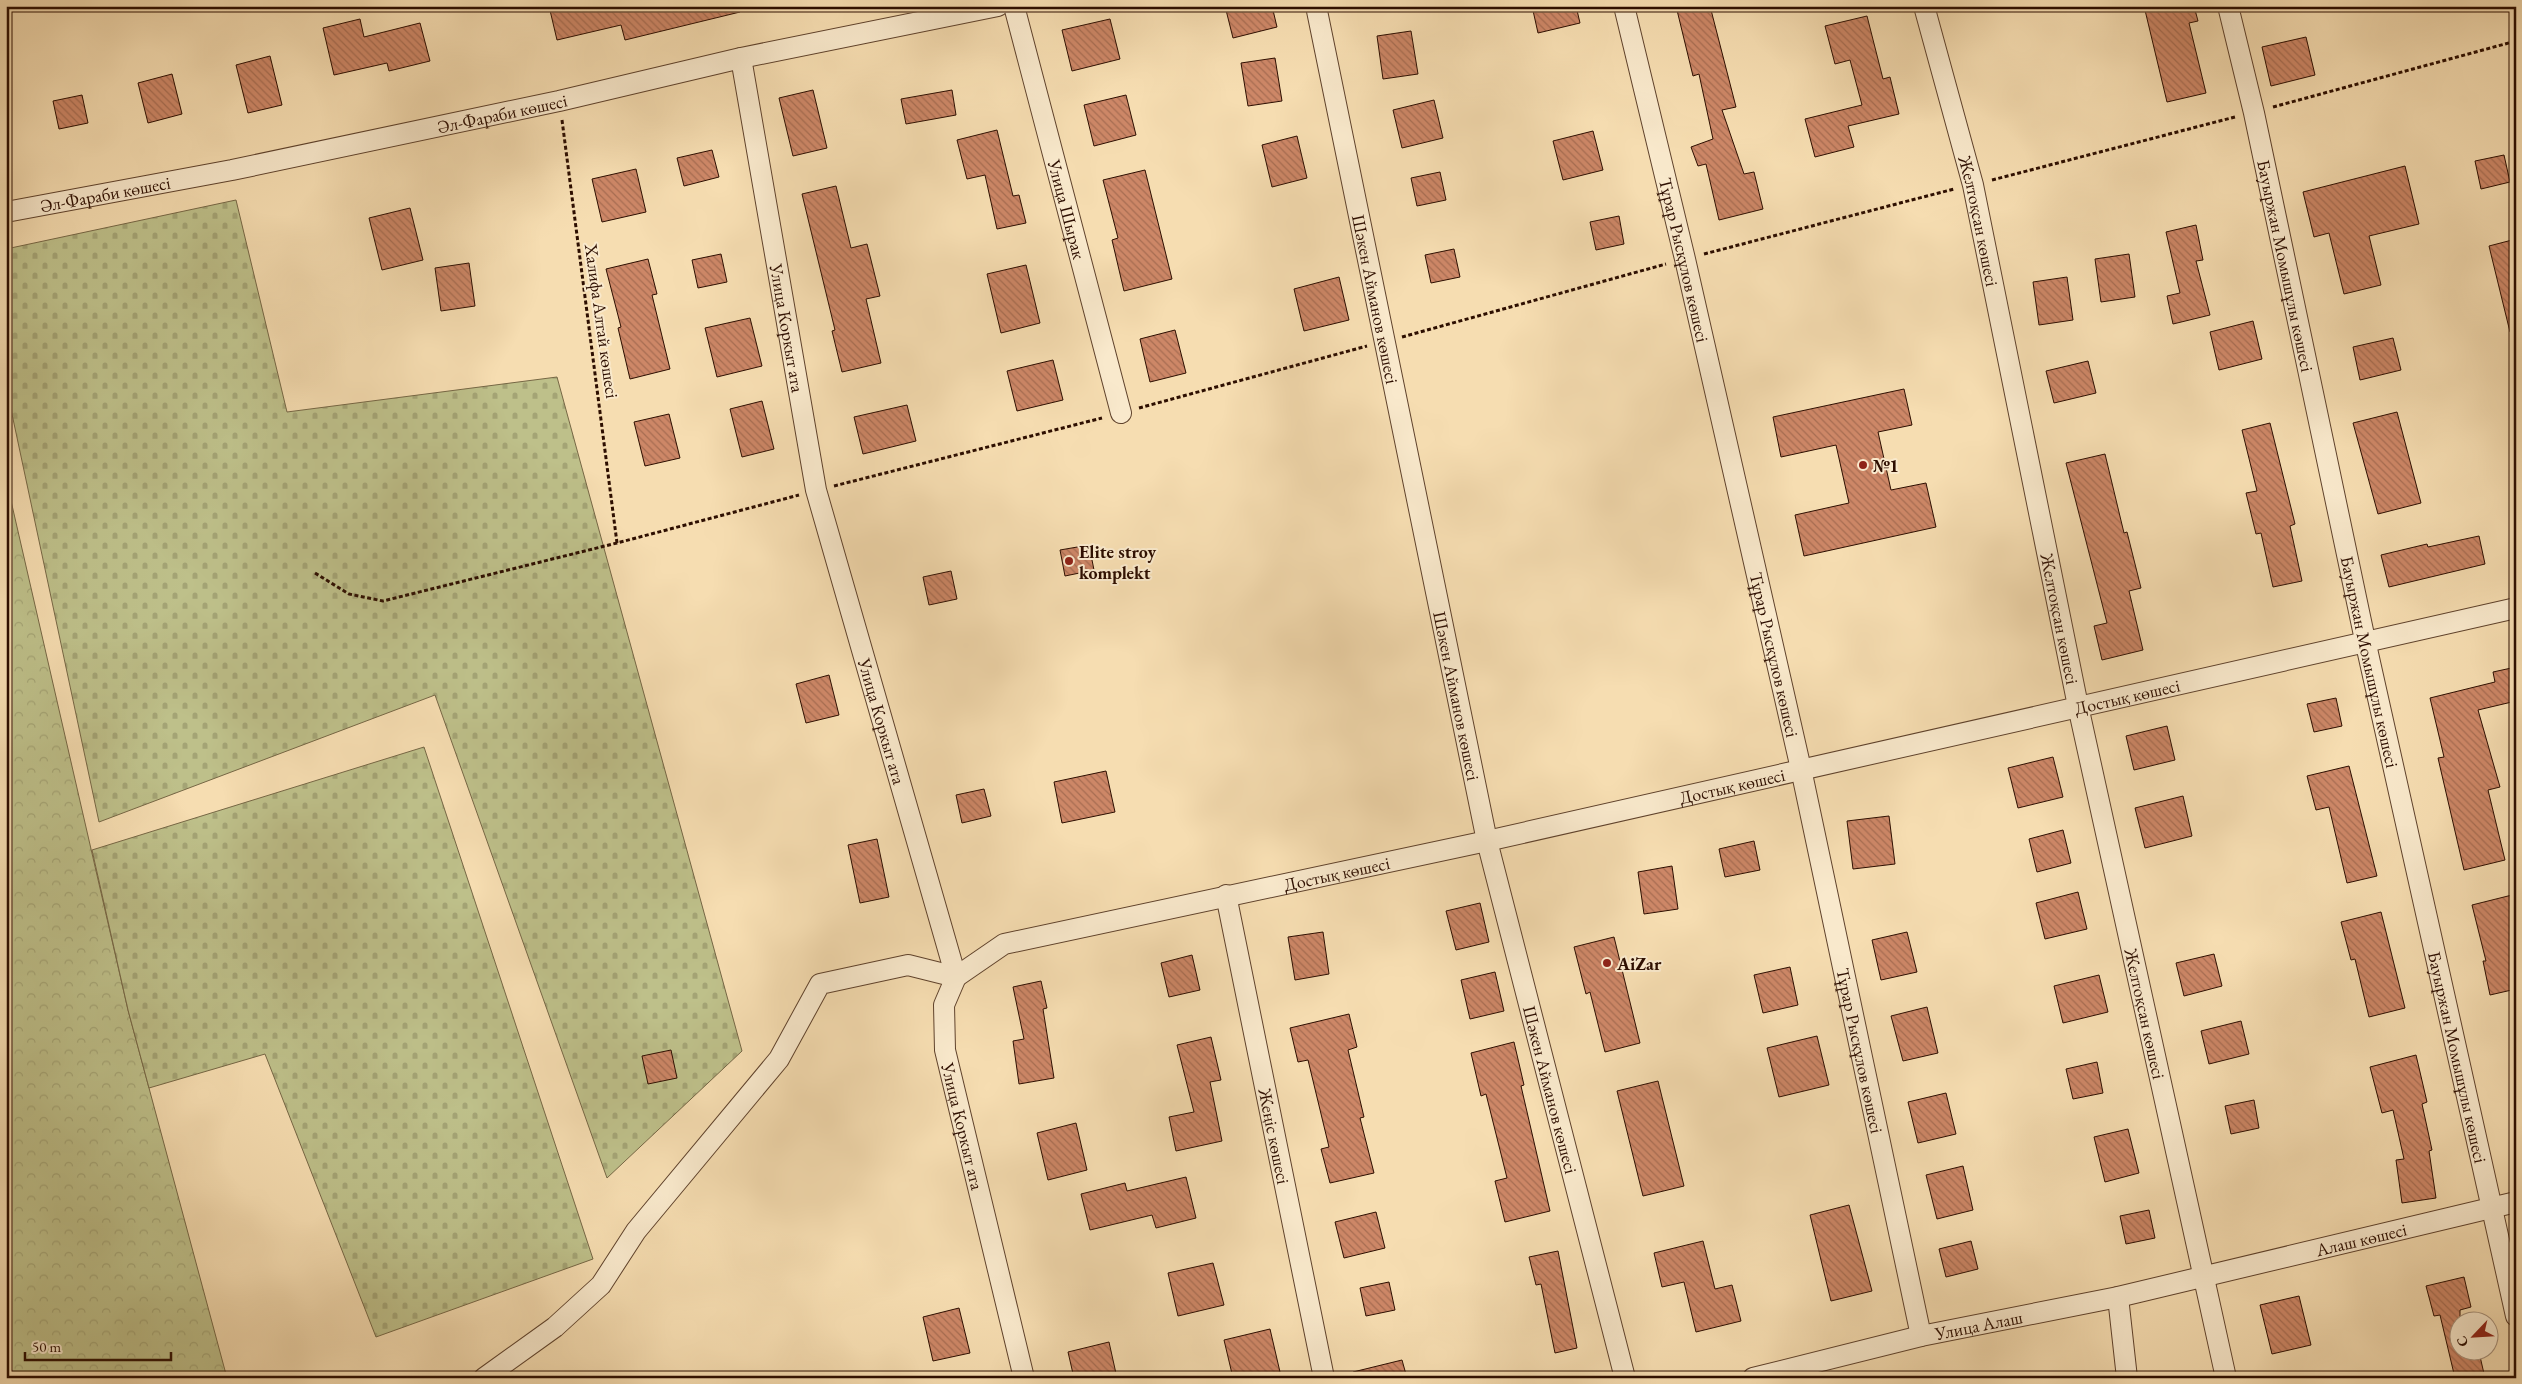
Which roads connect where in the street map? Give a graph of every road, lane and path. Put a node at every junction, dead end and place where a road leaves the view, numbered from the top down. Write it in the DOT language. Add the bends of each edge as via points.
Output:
graph roads {
  1 [pos="998,6"];
  2 [pos="1014,6"];
  3 [pos="1316,6"];
  4 [pos="1624,6"];
  5 [pos="1924,6"];
  6 [pos="2228,6"];
  7 [pos="2516,41"];
  8 [pos="741,58"];
  9 [pos="559,101"];
  10 [pos="2254,113"];
  11 [pos="1973,185"];
  12 [pos="6,212"];
  13 [pos="1685,259"];
  14 [pos="1386,341"];
  15 [pos="1122,412"];
  16 [pos="816,490"];
  17 [pos="618,543"];
  18 [pos="315,573"];
  19 [pos="2516,608"];
  20 [pos="2365,640"];
  21 [pos="2078,706"];
  22 [pos="1801,769"];
  23 [pos="1487,841"];
  24 [pos="1226,895"];
  25 [pos="956,977"];
  26 [pos="2516,1202"];
  27 [pos="2492,1208"];
  28 [pos="2206,1276"];
  29 [pos="2118,1298"];
  30 [pos="2516,1316"];
  31 [pos="1921,1336"];
  32 [pos="484,1378"];
  33 [pos="1024,1378"];
  34 [pos="1324,1378"];
  35 [pos="1625,1378"];
  36 [pos="1753,1378"];
  37 [pos="2127,1378"];
  38 [pos="2226,1378"];
  1 -- 8 [label="street, Әл-Фараби көшесі"];
  2 -- 15 [label="street, Улица Шырак"];
  3 -- 14 [label="street, Шәкен Айманов көшесі"];
  4 -- 13 [label="street, Тұрар Рысқұлов көшесі"];
  5 -- 11 [label="street, Желтоқсан көшесі"];
  6 -- 10 [label="street, Бауыржан Момышұлы көшесі"];
  7 -- 10 [label="path"];
  8 -- 9 [label="street, Әл-Фараби көшесі"];
  8 -- 16 [label="street, Улица Коркыт ата"];
  9 -- 12 [label="street, Әл-Фараби көшесі" via="232,170"];
  9 -- 17 [label="path, Халифа Алтай көшесі"];
  10 -- 11 [label="path"];
  10 -- 20 [label="street, Бауыржан Момышұлы көшесі"];
  11 -- 13 [label="path"];
  11 -- 21 [label="street, Желтоқсан көшесі"];
  13 -- 14 [label="path"];
  13 -- 22 [label="street, Тұрар Рысқұлов көшесі"];
  14 -- 15 [label="path"];
  14 -- 23 [label="street, Шәкен Айманов көшесі"];
  15 -- 16 [label="path"];
  16 -- 17 [label="path"];
  16 -- 25 [label="street, Улица Коркыт ата"];
  17 -- 18 [label="path" via="383,601 349,594"];
  19 -- 20 [label="street, Достық көшесі"];
  20 -- 21 [label="street, Достық көшесі"];
  20 -- 27 [label="street, Бауыржан Момышұлы көшесі"];
  21 -- 22 [label="street, Достық көшесі"];
  21 -- 28 [label="street, Желтоқсан көшесі"];
  22 -- 23 [label="street, Достық көшесі"];
  22 -- 31 [label="street, Тұрар Рысқұлов көшесі"];
  23 -- 24 [label="street, Достық көшесі"];
  23 -- 35 [label="street, Шәкен Айманов көшесі"];
  24 -- 25 [label="street, Достық көшесі" via="1004,944"];
  24 -- 34 [label="street, Жеңіс көшесі"];
  25 -- 32 [label="street" via="908,965 820,984 779,1059 636,1231 601,1285 555,1327"];
  25 -- 33 [label="street, Улица Коркыт ата" via="944,1005 945,1050"];
  26 -- 27 [label="street, Алаш көшесі"];
  27 -- 28 [label="street, Алаш көшесі"];
  27 -- 30 [label="street, Бауыржан Момышұлы көшесі"];
  28 -- 29 [label="street, Улица Алаш"];
  28 -- 38 [label="street, Желтоқсан көшесі"];
  29 -- 31 [label="street, Улица Алаш"];
  29 -- 37 [label="street"];
  31 -- 36 [label="street, Улица Алаш"];
}
